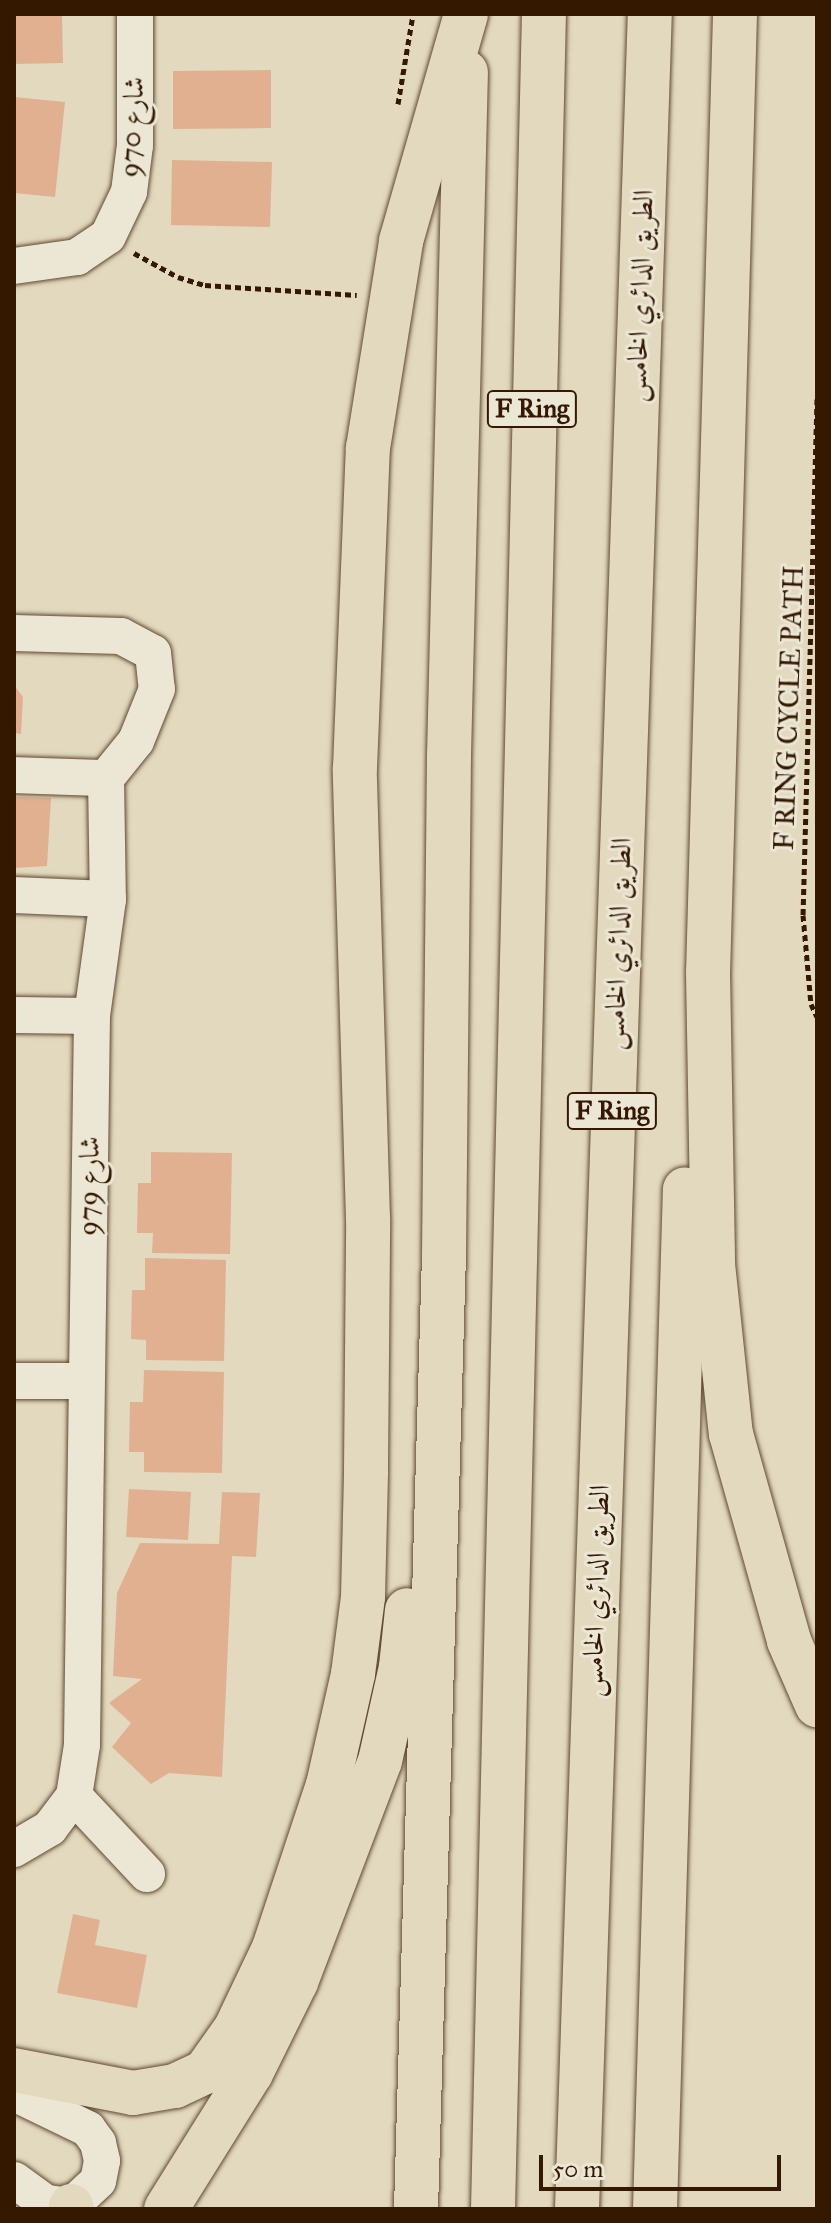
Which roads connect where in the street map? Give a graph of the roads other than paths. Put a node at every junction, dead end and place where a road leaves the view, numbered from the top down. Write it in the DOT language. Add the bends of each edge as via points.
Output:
graph roads {
  1 [pos="135,14"];
  2 [pos="467,14"];
  3 [pos="544,14"];
  4 [pos="650,14"];
  5 [pos="735,14"];
  6 [pos="14,266"];
  7 [pos="14,633"];
  8 [pos="14,775"];
  9 [pos="106,778"];
  10 [pos="14,895"];
  11 [pos="108,899"];
  12 [pos="708,972"];
  13 [pos="14,1015"];
  14 [pos="92,1016"];
  15 [pos="444,1257"];
  16 [pos="14,1381"];
  17 [pos="86,1381"];
  18 [pos="817,1705"];
  19 [pos="74,1796"];
  20 [pos="14,1849"];
  21 [pos="147,1874"];
  22 [pos="14,2070"];
  23 [pos="14,2093"];
  24 [pos="14,2180"];
  25 [pos="71,2207"];
  26 [pos="166,2209"];
  27 [pos="416,2209"];
  28 [pos="493,2209"];
  29 [pos="577,2209"];
  30 [pos="655,2209"];
  1 -- 6 [label="street, شارع 970" via="135,145 129,192 108,236 77,257"];
  2 -- 15 [label="highway" via="449,756"];
  2 -- 22 [label="highway" via="401,241 368,448 355,768 368,1219 366,1439 363,1597 353,1674 328,1785 274,1948 236,2028 205,2072 175,2086 133,2093"];
  3 -- 28 [label="highway, F Ring"];
  4 -- 29 [label="highway, الطريق الدائري الخامس / F Ring"];
  5 -- 12 [label="highway"];
  7 -- 9 [label="street" via="121,636 153,653 157,689 136,741"];
  8 -- 9 [label="street"];
  9 -- 11 [label="street, شارع 979"];
  10 -- 11 [label="street"];
  11 -- 14 [label="street, شارع 979"];
  12 -- 18 [label="highway" via="713,1264 731,1434 789,1641"];
  12 -- 30 [label="highway" via="688,1123 681,1271"];
  13 -- 14 [label="street"];
  14 -- 17 [label="street, شارع 979"];
  15 -- 26 [label="highway" via="401,1667 380,1761 296,1982 251,2073"];
  15 -- 27 [label="highway"];
  16 -- 17 [label="street"];
  17 -- 19 [label="street, شارع 979" via="82,1745"];
  19 -- 20 [label="street, شارع 979" via="50,1828"];
  19 -- 21 [label="street"];
  23 -- 25 [label="street" via="70,2115 98,2143 98,2181"];
  24 -- 25 [label="street" via="46,2203"];
}
